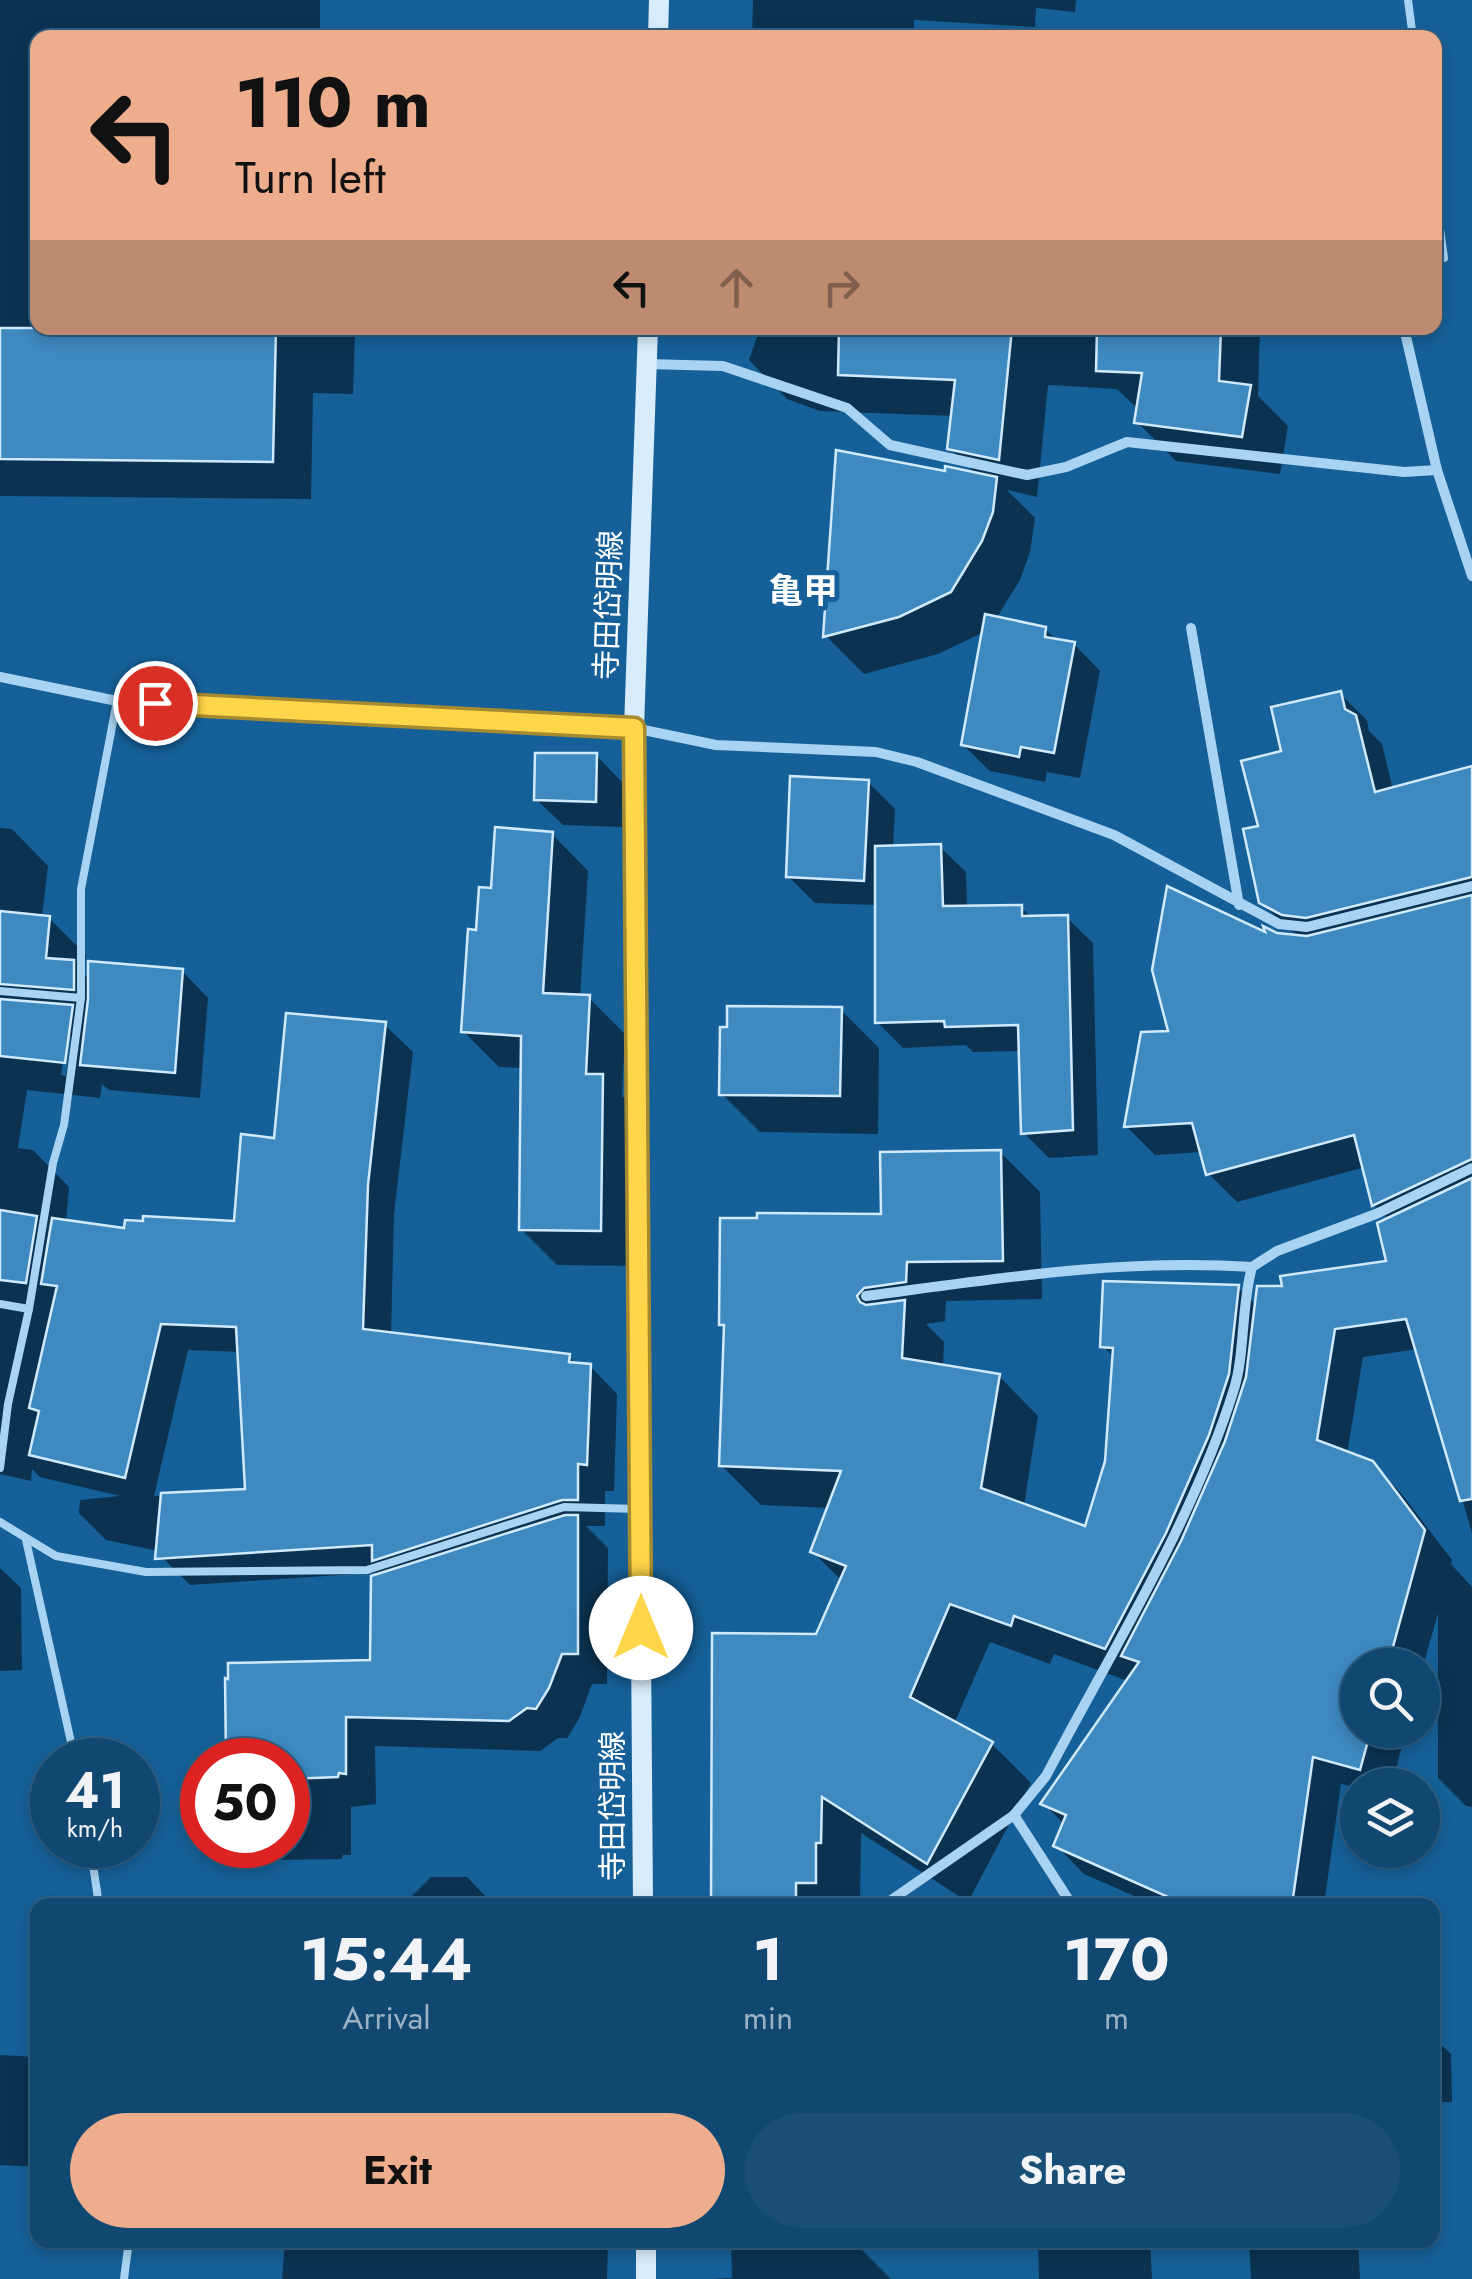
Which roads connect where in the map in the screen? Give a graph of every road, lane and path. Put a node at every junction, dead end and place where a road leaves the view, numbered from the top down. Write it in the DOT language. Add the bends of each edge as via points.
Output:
graph roads {
  1 [pos="659,0"];
  2 [pos="1408,0"];
  3 [pos="658,30"];
  4 [pos="1413,30"];
  5 [pos="1442,243"];
  6 [pos="1444,258"];
  7 [pos="648,335"];
  8 [pos="1406,335"];
  9 [pos="646,364"];
  10 [pos="1437,470"];
  11 [pos="1472,576"];
  12 [pos="1191,628"];
  13 [pos="0,677"];
  14 [pos="116,701"];
  15 [pos="634,728"];
  16 [pos="1472,886"];
  17 [pos="1239,905"];
  18 [pos="0,990"];
  19 [pos="80,998"];
  20 [pos="1472,1168"];
  21 [pos="1252,1267"];
  22 [pos="866,1296"];
  23 [pos="0,1304"];
  24 [pos="28,1309"];
  25 [pos="0,1468"];
  26 [pos="640,1509"];
  27 [pos="0,1522"];
  28 [pos="26,1540"];
  29 [pos="70,1738"];
  30 [pos="1014,1815"];
  31 [pos="93,1868"];
  32 [pos="98,1898"];
  33 [pos="643,1898"];
  34 [pos="894,1898"];
  35 [pos="1067,1898"];
  36 [pos="128,2248"];
  37 [pos="646,2248"];
  38 [pos="124,2279"];
  39 [pos="646,2279"];
  1 -- 3 [label="main road"];
  2 -- 4 [label="lane"];
  5 -- 6 [label="lane"];
  7 -- 9 [label="main road, 寺田岱明線"];
  8 -- 10 [label="street"];
  9 -- 10 [label="street" via="723,366 847,408 890,445 1027,475 1128,442"];
  9 -- 15 [label="main road, 寺田岱明線"];
  10 -- 11 [label="street"];
  12 -- 17 [label="street"];
  13 -- 14 [label="street"];
  14 -- 15 [label="street"];
  14 -- 19 [label="lane" via="81,889"];
  15 -- 17 [label="street" via="716,745 876,752 917,762 1114,836"];
  15 -- 26 [label="main road, 寺田岱明線"];
  16 -- 17 [label="street" via="1306,927 1279,924"];
  18 -- 19 [label="lane"];
  19 -- 24 [label="lane" via="64,1125"];
  20 -- 21 [label="street"];
  21 -- 22 [label="street" via="1068,1269"];
  21 -- 30 [label="street" via="1236,1385 1193,1498 1046,1776"];
  23 -- 24 [label="lane"];
  24 -- 25 [label="lane"];
  26 -- 28 [label="lane" via="564,1507 367,1570 146,1572 56,1556"];
  26 -- 33 [label="main road, 寺田岱明線"];
  27 -- 28 [label="lane"];
  28 -- 29 [label="lane"];
  30 -- 34 [label="street"];
  30 -- 35 [label="street"];
  31 -- 32 [label="lane"];
  36 -- 38 [label="lane"];
  37 -- 39 [label="main road"];
}
